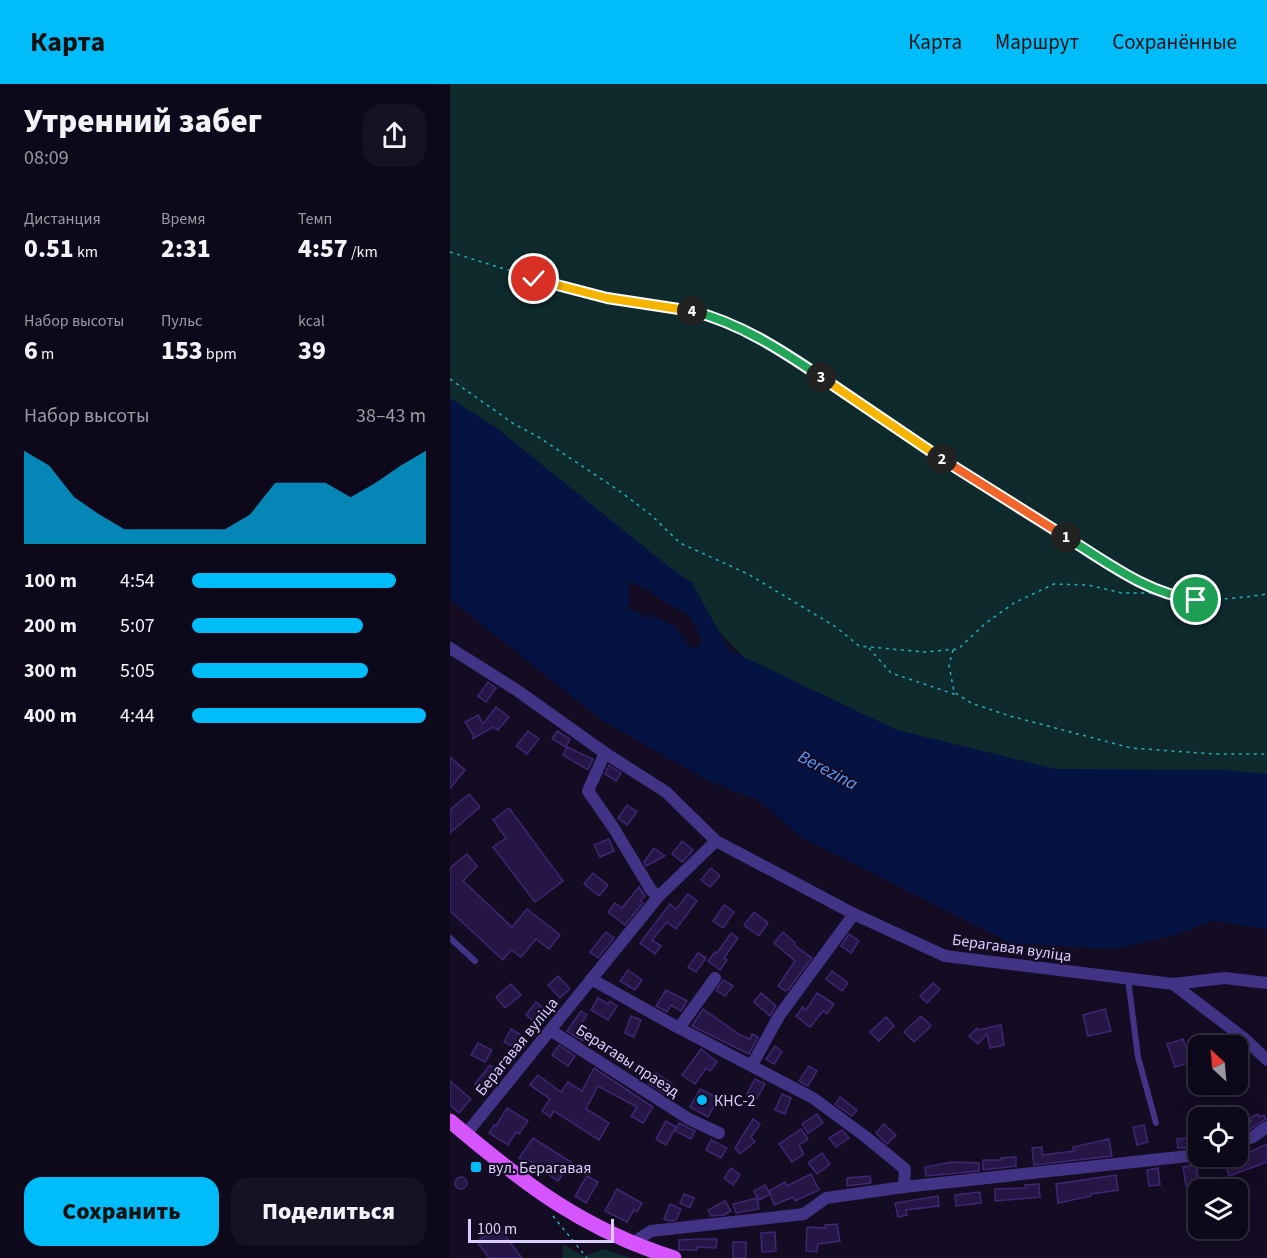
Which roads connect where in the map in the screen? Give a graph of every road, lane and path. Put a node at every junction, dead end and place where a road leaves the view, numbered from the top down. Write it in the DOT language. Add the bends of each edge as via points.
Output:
graph roads {
  1 [pos="450,252"];
  2 [pos="450,378"];
  3 [pos="1162,593"];
  4 [pos="1267,594"];
  5 [pos="868,647"];
  6 [pos="450,648"];
  7 [pos="953,649"];
  8 [pos="961,696"];
  9 [pos="605,753"];
  10 [pos="1267,754"];
  11 [pos="716,841"];
  12 [pos="658,897"];
  13 [pos="854,914"];
  14 [pos="450,938"];
  15 [pos="475,961"];
  16 [pos="714,978"];
  17 [pos="591,979"];
  18 [pos="1128,979"];
  19 [pos="1267,983"];
  20 [pos="1173,984"];
  21 [pos="679,1028"];
  22 [pos="550,1030"];
  23 [pos="1267,1060"];
  24 [pos="752,1065"];
  25 [pos="450,1121"];
  26 [pos="1156,1123"];
  27 [pos="1267,1127"];
  28 [pos="719,1133"];
  29 [pos="466,1134"];
  30 [pos="1248,1139"];
  31 [pos="1188,1156"];
  32 [pos="904,1187"];
  33 [pos="550,1213"];
  34 [pos="637,1245"];
  35 [pos="586,1258"];
  36 [pos="674,1258"];
  1 -- 3 [label="path" via="582,293 692,311 734,325 794,359 969,477"];
  2 -- 5 [label="path" via="621,492 680,543 748,574 836,627 859,646"];
  3 -- 4 [label="path" via="1202,600"];
  3 -- 7 [label="path" via="1122,593 1088,585 1054,584 1014,603 958,649"];
  5 -- 7 [label="path" via="924,652"];
  5 -- 8 [label="path" via="891,673"];
  6 -- 9 [label="street, Берагавая вуліца"];
  7 -- 8 [label="path" via="949,665 954,692"];
  8 -- 10 [label="path" via="971,704 1010,717 1131,748"];
  9 -- 11 [label="street, Берагавая вуліца" via="666,792"];
  9 -- 12 [label="street" via="588,791"];
  11 -- 12 [label="street, Берагавая вуліца"];
  11 -- 13 [label="street, Берагавая вуліца"];
  12 -- 17 [label="street, Берагавая вуліца"];
  13 -- 18 [label="street, Берагавая вуліца" via="945,956"];
  13 -- 24 [label="street" via="779,1016"];
  14 -- 15 [label="lane"];
  16 -- 21 [label="street"];
  17 -- 21 [label="street"];
  17 -- 22 [label="street, Берагавая вуліца"];
  18 -- 20 [label="street, Берагавая вуліца"];
  18 -- 26 [label="lane" via="1138,1057"];
  19 -- 20 [label="street, Берагавая вуліца" via="1225,978"];
  20 -- 23 [label="street"];
  21 -- 24 [label="street"];
  22 -- 28 [label="street, Берагавы праезд" via="689,1119"];
  22 -- 29 [label="street, Берагавая вуліца"];
  24 -- 32 [label="street" via="813,1098 866,1137 905,1169"];
  25 -- 29 [label="main road"];
  27 -- 30 [label="street"];
  29 -- 34 [label="main road" via="566,1211"];
  31 -- 32 [label="street"];
  32 -- 34 [label="street" via="826,1198 804,1214 651,1231"];
  33 -- 35 [label="path"];
  34 -- 36 [label="main road"];
}
